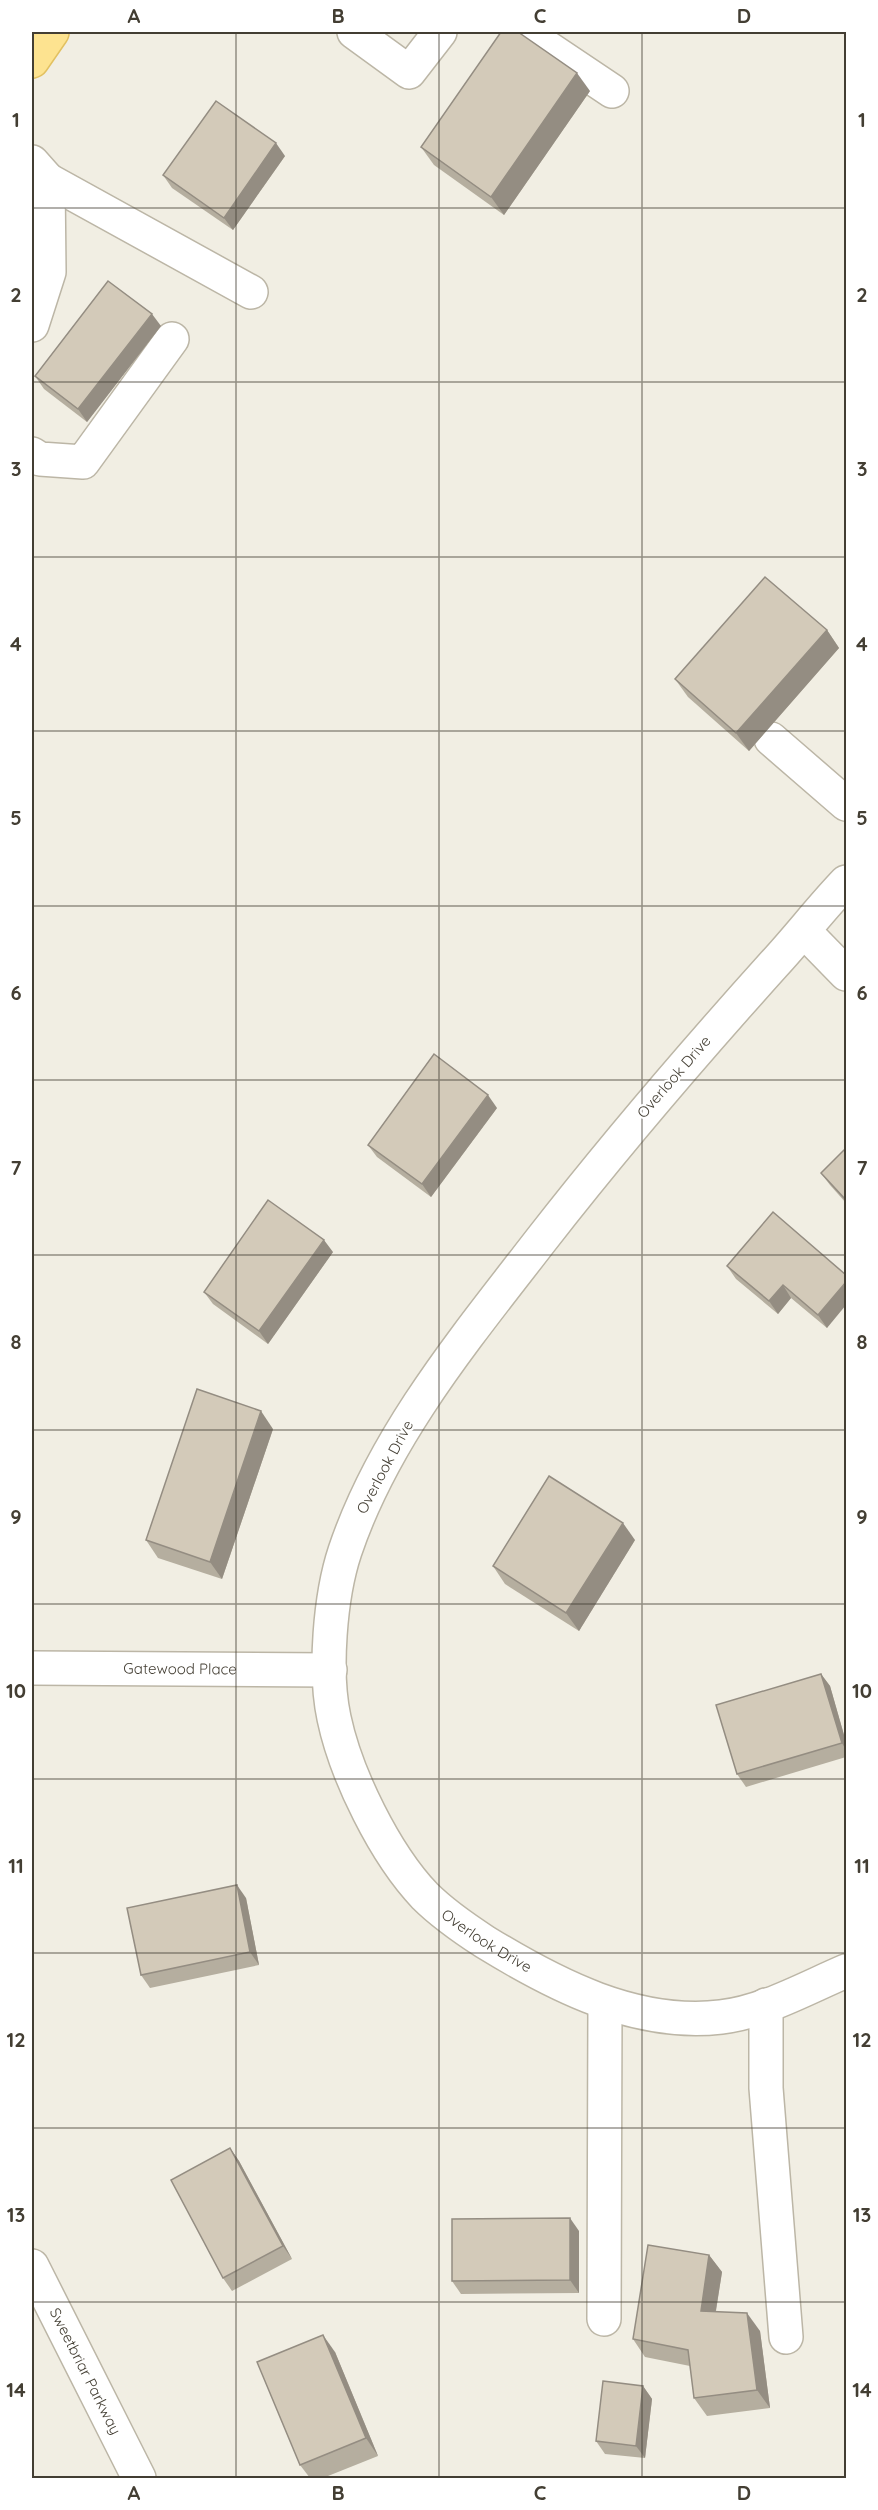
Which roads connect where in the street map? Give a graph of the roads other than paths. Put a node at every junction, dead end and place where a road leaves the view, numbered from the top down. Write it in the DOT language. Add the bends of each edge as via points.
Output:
graph roads {
  1 [pos="52,32"];
  2 [pos="354,32"];
  3 [pos="440,32"];
  4 [pos="524,32"];
  5 [pos="32,61"];
  6 [pos="612,91"];
  7 [pos="40,171"];
  8 [pos="251,292"];
  9 [pos="32,325"];
  10 [pos="172,339"];
  11 [pos="32,454"];
  12 [pos="771,739"];
  13 [pos="846,804"];
  14 [pos="846,882"];
  15 [pos="804,931"];
  16 [pos="846,974"];
  17 [pos="32,1668"];
  18 [pos="330,1670"];
  19 [pos="846,1971"];
  20 [pos="605,2003"];
  21 [pos="766,2006"];
  22 [pos="32,2266"];
  23 [pos="604,2319"];
  24 [pos="786,2337"];
  25 [pos="139,2478"];
  1 -- 5 [label="main road"];
  2 -- 3 [label="street" via="409,72"];
  4 -- 6 [label="street"];
  7 -- 8 [label="street"];
  7 -- 9 [label="street" via="49,272"];
  10 -- 11 [label="street" via="83,462 40,459"];
  12 -- 13 [label="street"];
  14 -- 15 [label="street, Overlook Drive"];
  15 -- 16 [label="street"];
  15 -- 18 [label="street, Overlook Drive" via="677,1071 580,1190 403,1428 368,1492 344,1555 333,1616"];
  17 -- 18 [label="street, Gatewood Place"];
  18 -- 20 [label="street, Overlook Drive" via="333,1716 350,1770 381,1836 425,1896 474,1935 527,1968"];
  19 -- 21 [label="street, Overlook Drive"];
  20 -- 21 [label="street, Overlook Drive" via="668,2018 721,2017"];
  20 -- 23 [label="street"];
  21 -- 24 [label="street" via="766,2088"];
  22 -- 25 [label="street, Sweetbriar Parkway"];
}
